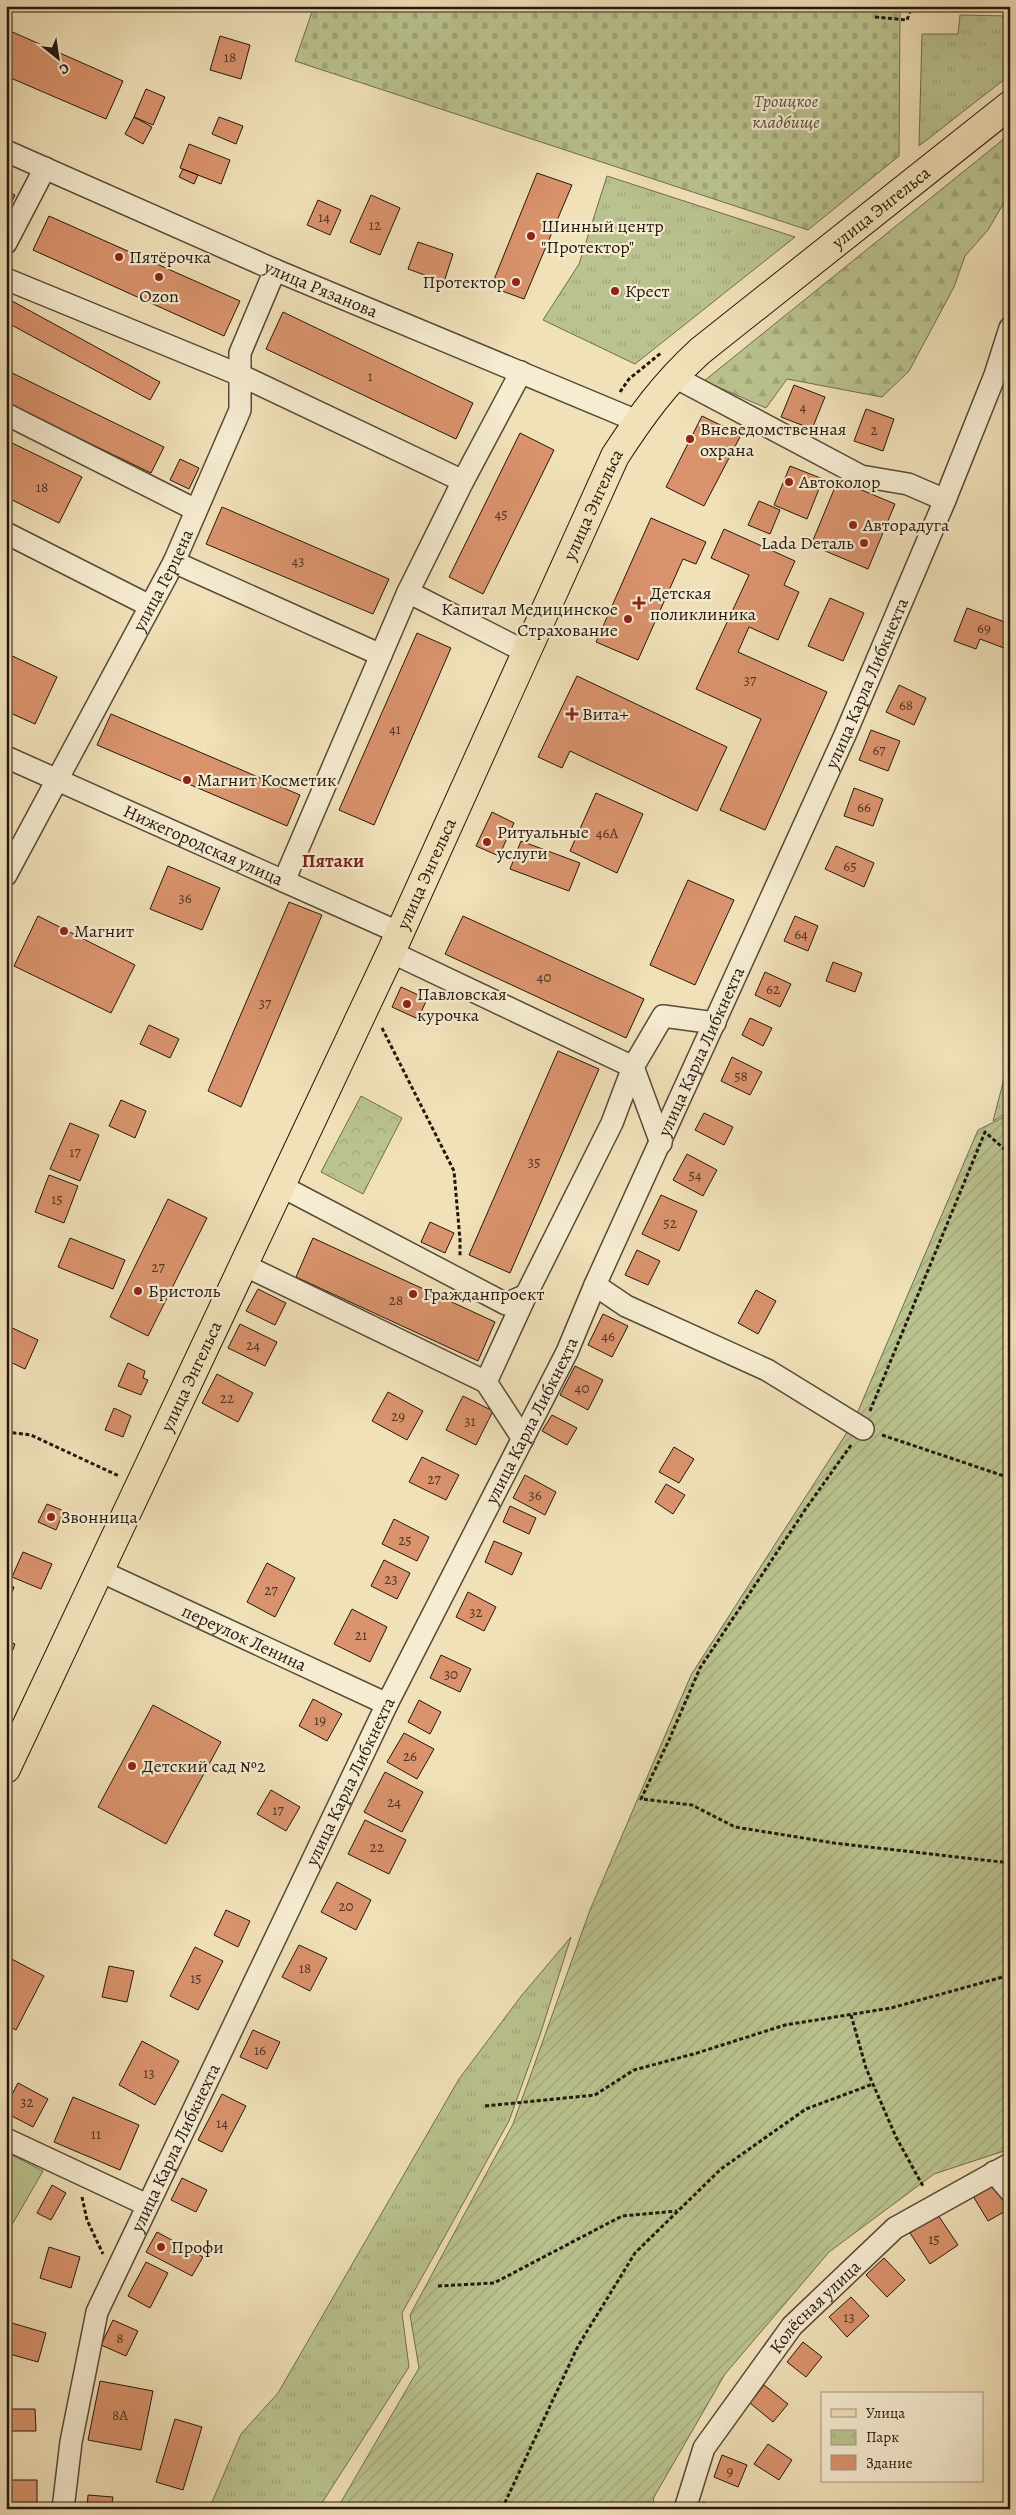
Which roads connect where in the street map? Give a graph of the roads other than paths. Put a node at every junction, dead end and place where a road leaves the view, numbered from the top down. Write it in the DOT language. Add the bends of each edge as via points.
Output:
graph roads {
  1 [pos="1010,105"];
  2 [pos="6,151"];
  3 [pos="45,168"];
  4 [pos="6,244"];
  5 [pos="275,270"];
  6 [pos="6,279"];
  7 [pos="1010,328"];
  8 [pos="521,372"];
  9 [pos="676,373"];
  10 [pos="240,375"];
  11 [pos="6,414"];
  12 [pos="637,421"];
  13 [pos="463,481"];
  14 [pos="945,500"];
  15 [pos="196,510"];
  16 [pos="6,533"];
  17 [pos="174,562"];
  18 [pos="408,592"];
  19 [pos="150,606"];
  20 [pos="526,652"];
  21 [pos="381,656"];
  22 [pos="6,758"];
  23 [pos="58,781"];
  24 [pos="6,875"];
  25 [pos="284,881"];
  26 [pos="395,942"];
  27 [pos="715,1023"];
  28 [pos="633,1067"];
  29 [pos="661,1143"];
  30 [pos="281,1186"];
  31 [pos="244,1265"];
  32 [pos="595,1285"];
  33 [pos="526,1295"];
  34 [pos="486,1382"];
  35 [pos="863,1429"];
  36 [pos="523,1439"];
  37 [pos="100,1571"];
  38 [pos="387,1704"];
  39 [pos="6,1770"];
  40 [pos="6,2138"];
  41 [pos="1002,2168"];
  42 [pos="1010,2192"];
  43 [pos="147,2205"];
  44 [pos="62,2509"];
  45 [pos="685,2509"];
  1 -- 9 [label="main road, улица Энгельса"];
  2 -- 3 [label="street, улица Рязанова"];
  3 -- 4 [label="street"];
  3 -- 5 [label="street, улица Рязанова"];
  5 -- 8 [label="street, улица Рязанова"];
  5 -- 10 [label="street, улица Герцена" via="240,353"];
  6 -- 10 [label="street"];
  7 -- 14 [label="street, улица Карла Либкнехта" via="995,375"];
  8 -- 12 [label="street, улица Рязанова"];
  8 -- 13 [label="street"];
  9 -- 12 [label="main road, улица Энгельса"];
  9 -- 14 [label="street" via="686,383 861,476 908,484"];
  10 -- 13 [label="street"];
  10 -- 15 [label="street, улица Герцена" via="240,410"];
  11 -- 15 [label="street"];
  12 -- 20 [label="main road, улица Энгельса" via="614,456"];
  13 -- 18 [label="street"];
  14 -- 27 [label="street, улица Карла Либкнехта" via="841,744"];
  15 -- 17 [label="street, улица Герцена"];
  16 -- 19 [label="street"];
  17 -- 19 [label="street, улица Герцена"];
  17 -- 21 [label="street"];
  18 -- 20 [label="street"];
  18 -- 21 [label="street"];
  19 -- 23 [label="street, улица Герцена"];
  20 -- 26 [label="main road, улица Энгельса"];
  21 -- 25 [label="street"];
  22 -- 23 [label="street, Нижегородская улица"];
  23 -- 24 [label="street, улица Герцена"];
  23 -- 25 [label="street, Нижегородская улица"];
  25 -- 26 [label="street, Нижегородская улица"];
  26 -- 28 [label="street, Нижегородская улица"];
  26 -- 30 [label="main road, улица Энгельса"];
  27 -- 28 [label="street" via="662,1016"];
  27 -- 29 [label="street, улица Карла Либкнехта"];
  28 -- 29 [label="street"];
  28 -- 33 [label="street" via="612,1123"];
  29 -- 32 [label="street, улица Карла Либкнехта"];
  30 -- 31 [label="main road, улица Энгельса"];
  30 -- 33 [label="street" via="506,1304"];
  31 -- 34 [label="street"];
  31 -- 37 [label="main road, улица Энгельса"];
  32 -- 35 [label="street" via="626,1306 767,1370"];
  32 -- 36 [label="street, улица Карла Либкнехта" via="567,1352"];
  33 -- 34 [label="street"];
  34 -- 36 [label="street"];
  36 -- 38 [label="street, улица Карла Либкнехта"];
  37 -- 38 [label="street, переулок Ленина"];
  37 -- 39 [label="main road, улица Энгельса"];
  38 -- 43 [label="street, улица Карла Либкнехта"];
  40 -- 43 [label="street"];
  41 -- 42 [label="street"];
  41 -- 45 [label="street, Колёсная улица" via="895,2228 792,2326 704,2448"];
  43 -- 44 [label="street, улица Карла Либкнехта" via="97,2312 71,2442"];
}
